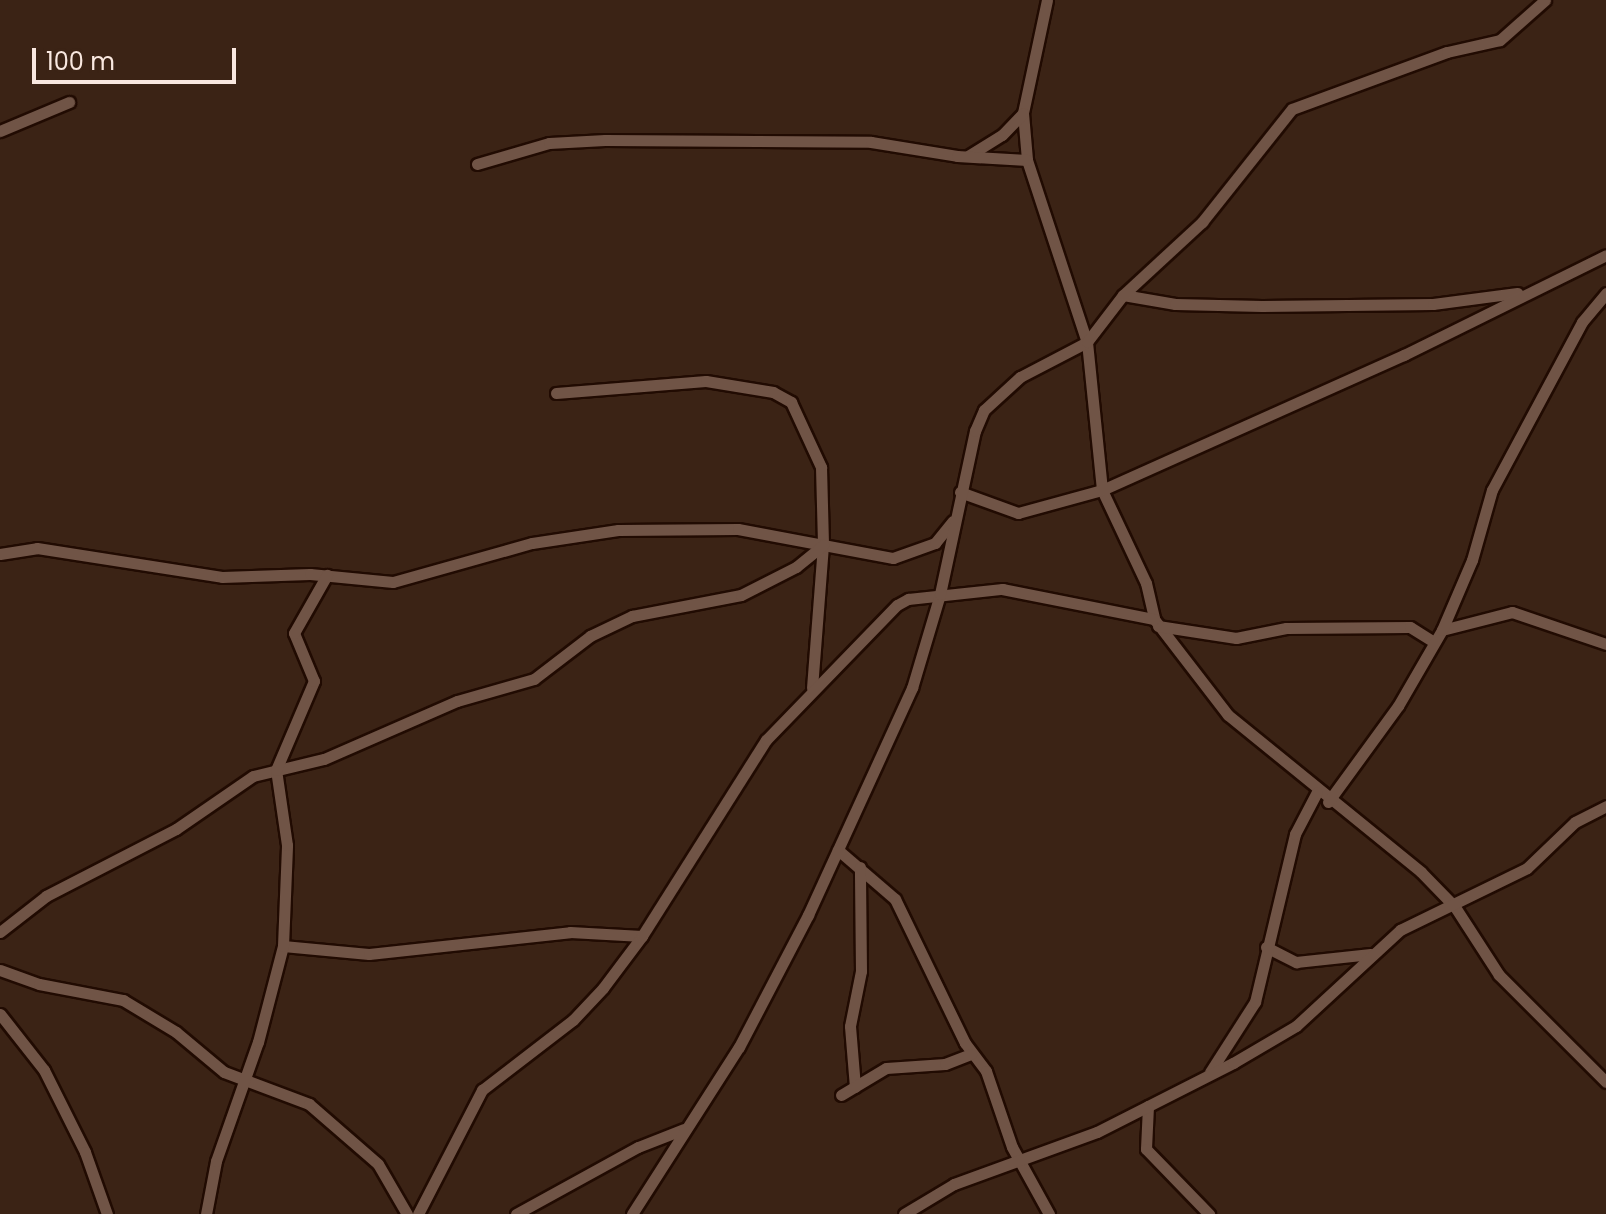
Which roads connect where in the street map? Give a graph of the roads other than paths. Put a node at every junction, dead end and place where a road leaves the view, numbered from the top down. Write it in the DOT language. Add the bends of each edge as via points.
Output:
graph roads {
  1 [pos="1047,0"];
  2 [pos="1545,0"];
  3 [pos="69,102"];
  4 [pos="1023,113"];
  5 [pos="0,131"];
  6 [pos="968,157"];
  7 [pos="1027,160"];
  8 [pos="477,164"];
  9 [pos="1606,255"];
  10 [pos="1526,292"];
  11 [pos="1606,293"];
  12 [pos="1123,295"];
  13 [pos="1087,342"];
  14 [pos="556,393"];
  15 [pos="1102,490"];
  16 [pos="960,492"];
  17 [pos="954,520"];
  18 [pos="823,545"];
  19 [pos="0,554"];
  20 [pos="327,575"];
  21 [pos="940,594"];
  22 [pos="1156,622"];
  23 [pos="1442,630"];
  24 [pos="1434,642"];
  25 [pos="1606,644"];
  26 [pos="812,688"];
  27 [pos="276,770"];
  28 [pos="1317,792"];
  29 [pos="1328,802"];
  30 [pos="1606,806"];
  31 [pos="838,850"];
  32 [pos="860,867"];
  33 [pos="1455,907"];
  34 [pos="0,932"];
  35 [pos="642,936"];
  36 [pos="283,946"];
  37 [pos="1266,947"];
  38 [pos="1371,954"];
  39 [pos="0,970"];
  40 [pos="0,1014"];
  41 [pos="971,1054"];
  42 [pos="1208,1074"];
  43 [pos="1606,1082"];
  44 [pos="245,1083"];
  45 [pos="855,1087"];
  46 [pos="841,1095"];
  47 [pos="1148,1106"];
  48 [pos="684,1129"];
  49 [pos="1021,1162"];
  50 [pos="107,1214"];
  51 [pos="206,1214"];
  52 [pos="407,1214"];
  53 [pos="418,1214"];
  54 [pos="516,1214"];
  55 [pos="632,1214"];
  56 [pos="904,1214"];
  57 [pos="1049,1214"];
  58 [pos="1209,1214"];
  1 -- 4 [label="street"];
  2 -- 12 [label="street" via="1500,40 1447,52 1292,109 1202,222"];
  3 -- 5 [label="street"];
  4 -- 6 [label="street" via="1002,135"];
  4 -- 7 [label="street"];
  6 -- 7 [label="street"];
  6 -- 8 [label="street" via="871,142 614,140 549,143"];
  7 -- 13 [label="street"];
  9 -- 10 [label="street"];
  10 -- 12 [label="street" via="1412,305 1185,304"];
  10 -- 15 [label="street" via="1404,355"];
  11 -- 23 [label="street" via="1582,322 1492,490 1472,560"];
  12 -- 13 [label="street"];
  13 -- 15 [label="street"];
  13 -- 16 [label="street" via="1020,377 984,410"];
  14 -- 18 [label="street" via="706,381 783,396 801,416 819,454"];
  15 -- 16 [label="street" via="1018,513"];
  15 -- 22 [label="street" via="1146,583"];
  16 -- 17 [label="street"];
  17 -- 18 [label="street" via="926,549 893,558"];
  17 -- 21 [label="street"];
  18 -- 20 [label="street" via="730,529 618,530 532,543 393,582"];
  18 -- 26 [label="street"];
  18 -- 27 [label="street" via="796,567 741,595 632,616 590,636 534,679 457,701 324,759"];
  19 -- 20 [label="street" via="47,549 222,577"];
  20 -- 27 [label="street" via="294,633 314,681"];
  21 -- 22 [label="street" via="1002,589"];
  21 -- 26 [label="street" via="897,605"];
  21 -- 31 [label="street" via="912,688"];
  22 -- 24 [label="street" via="1236,638 1286,628 1410,627"];
  22 -- 28 [label="street" via="1228,715"];
  23 -- 24 [label="street"];
  23 -- 25 [label="street" via="1512,612"];
  24 -- 29 [label="street" via="1398,706"];
  26 -- 35 [label="street" via="753,758"];
  27 -- 34 [label="street" via="243,781 176,829 46,896"];
  27 -- 36 [label="street" via="287,845"];
  28 -- 29 [label="street"];
  28 -- 37 [label="street" via="1295,834"];
  29 -- 33 [label="street" via="1421,872"];
  30 -- 33 [label="street" via="1575,822 1527,868"];
  31 -- 32 [label="street"];
  31 -- 48 [label="street" via="739,1047"];
  32 -- 41 [label="street" via="895,899"];
  32 -- 45 [label="street" via="861,971 850,1026"];
  33 -- 38 [label="street" via="1416,920"];
  33 -- 43 [label="street" via="1499,975"];
  35 -- 36 [label="street" via="570,932 369,954"];
  35 -- 53 [label="street" via="573,1020 482,1090"];
  36 -- 44 [label="street"];
  37 -- 38 [label="street" via="1296,962"];
  37 -- 42 [label="street" via="1255,1002"];
  38 -- 42 [label="street" via="1296,1026"];
  39 -- 44 [label="street" via="39,984 123,1000"];
  40 -- 50 [label="street" via="49,1080 85,1152"];
  41 -- 45 [label="street" via="945,1064 886,1068"];
  41 -- 49 [label="street" via="986,1071"];
  42 -- 47 [label="street"];
  44 -- 51 [label="street" via="216,1161"];
  44 -- 52 [label="street" via="323,1113 386,1173"];
  45 -- 46 [label="street"];
  47 -- 49 [label="street"];
  47 -- 58 [label="street" via="1146,1149"];
  48 -- 54 [label="street" via="638,1147"];
  48 -- 55 [label="street"];
  49 -- 56 [label="street" via="954,1184"];
  49 -- 57 [label="street"];
}
